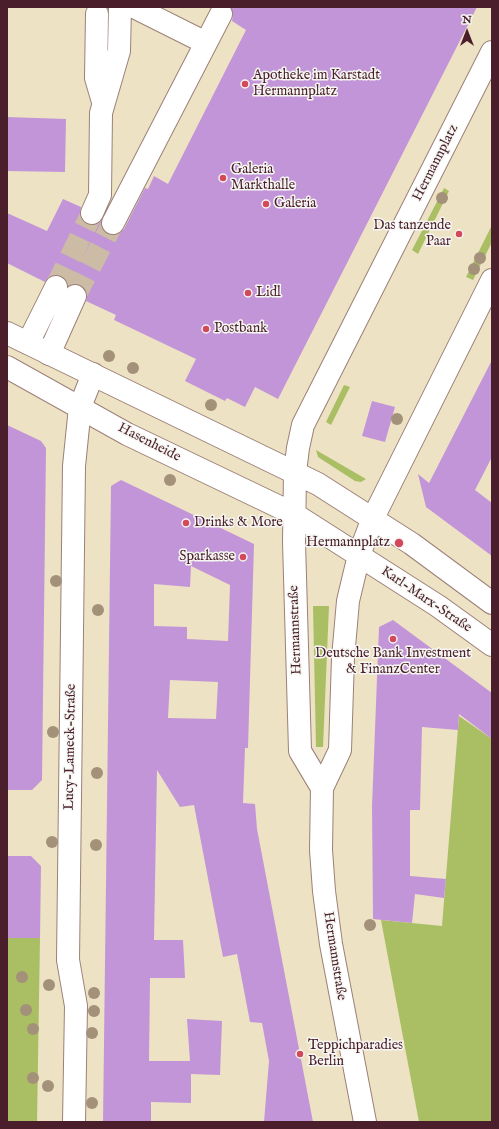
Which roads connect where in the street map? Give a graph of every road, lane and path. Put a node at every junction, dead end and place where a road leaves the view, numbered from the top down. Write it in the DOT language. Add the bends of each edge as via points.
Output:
graph roads {
  1 [pos="120,7"];
  2 [pos="134,7"];
  3 [pos="97,14"];
  4 [pos="221,14"];
  5 [pos="206,43"];
  6 [pos="492,52"];
  7 [pos="103,102"];
  8 [pos="96,204"];
  9 [pos="113,223"];
  10 [pos="492,280"];
  11 [pos="56,287"];
  12 [pos="76,296"];
  13 [pos="7,333"];
  14 [pos="28,343"];
  15 [pos="49,354"];
  16 [pos="7,367"];
  17 [pos="93,374"];
  18 [pos="80,407"];
  19 [pos="295,472"];
  20 [pos="294,514"];
  21 [pos="372,518"];
  22 [pos="359,555"];
  23 [pos="492,603"];
  24 [pos="492,646"];
  25 [pos="322,788"];
  26 [pos="74,1122"];
  27 [pos="365,1122"];
  1 -- 7 [label="main road" via="119,51"];
  2 -- 5 [label="main road"];
  3 -- 7 [label="main road" via="96,78"];
  4 -- 5 [label="main road"];
  5 -- 9 [label="main road"];
  6 -- 19 [label="main road, Hermannplatz" via="303,425"];
  7 -- 8 [label="main road"];
  10 -- 21 [label="main road"];
  11 -- 14 [label="main road"];
  12 -- 15 [label="main road"];
  13 -- 14 [label="main road"];
  14 -- 15 [label="main road"];
  15 -- 17 [label="main road"];
  16 -- 18 [label="main road, Hasenheide"];
  17 -- 18 [label="main road, Lucy-Lameck-Straße"];
  17 -- 19 [label="main road"];
  18 -- 20 [label="main road, Hasenheide" via="128,434"];
  18 -- 26 [label="main road, Lucy-Lameck-Straße" via="74,466 68,960 76,1006"];
  19 -- 20 [label="main road, Hermannplatz"];
  19 -- 21 [label="main road"];
  20 -- 22 [label="main road"];
  20 -- 25 [label="main road, Hermannstraße" via="300,751"];
  21 -- 22 [label="main road"];
  21 -- 23 [label="main road"];
  22 -- 24 [label="main road, Karl-Marx-Straße" via="438,606"];
  22 -- 25 [label="main road, Hermannstraße" via="346,620 340,750"];
  25 -- 27 [label="main road, Hermannstraße" via="321,850 324,891 331,944"];
}
